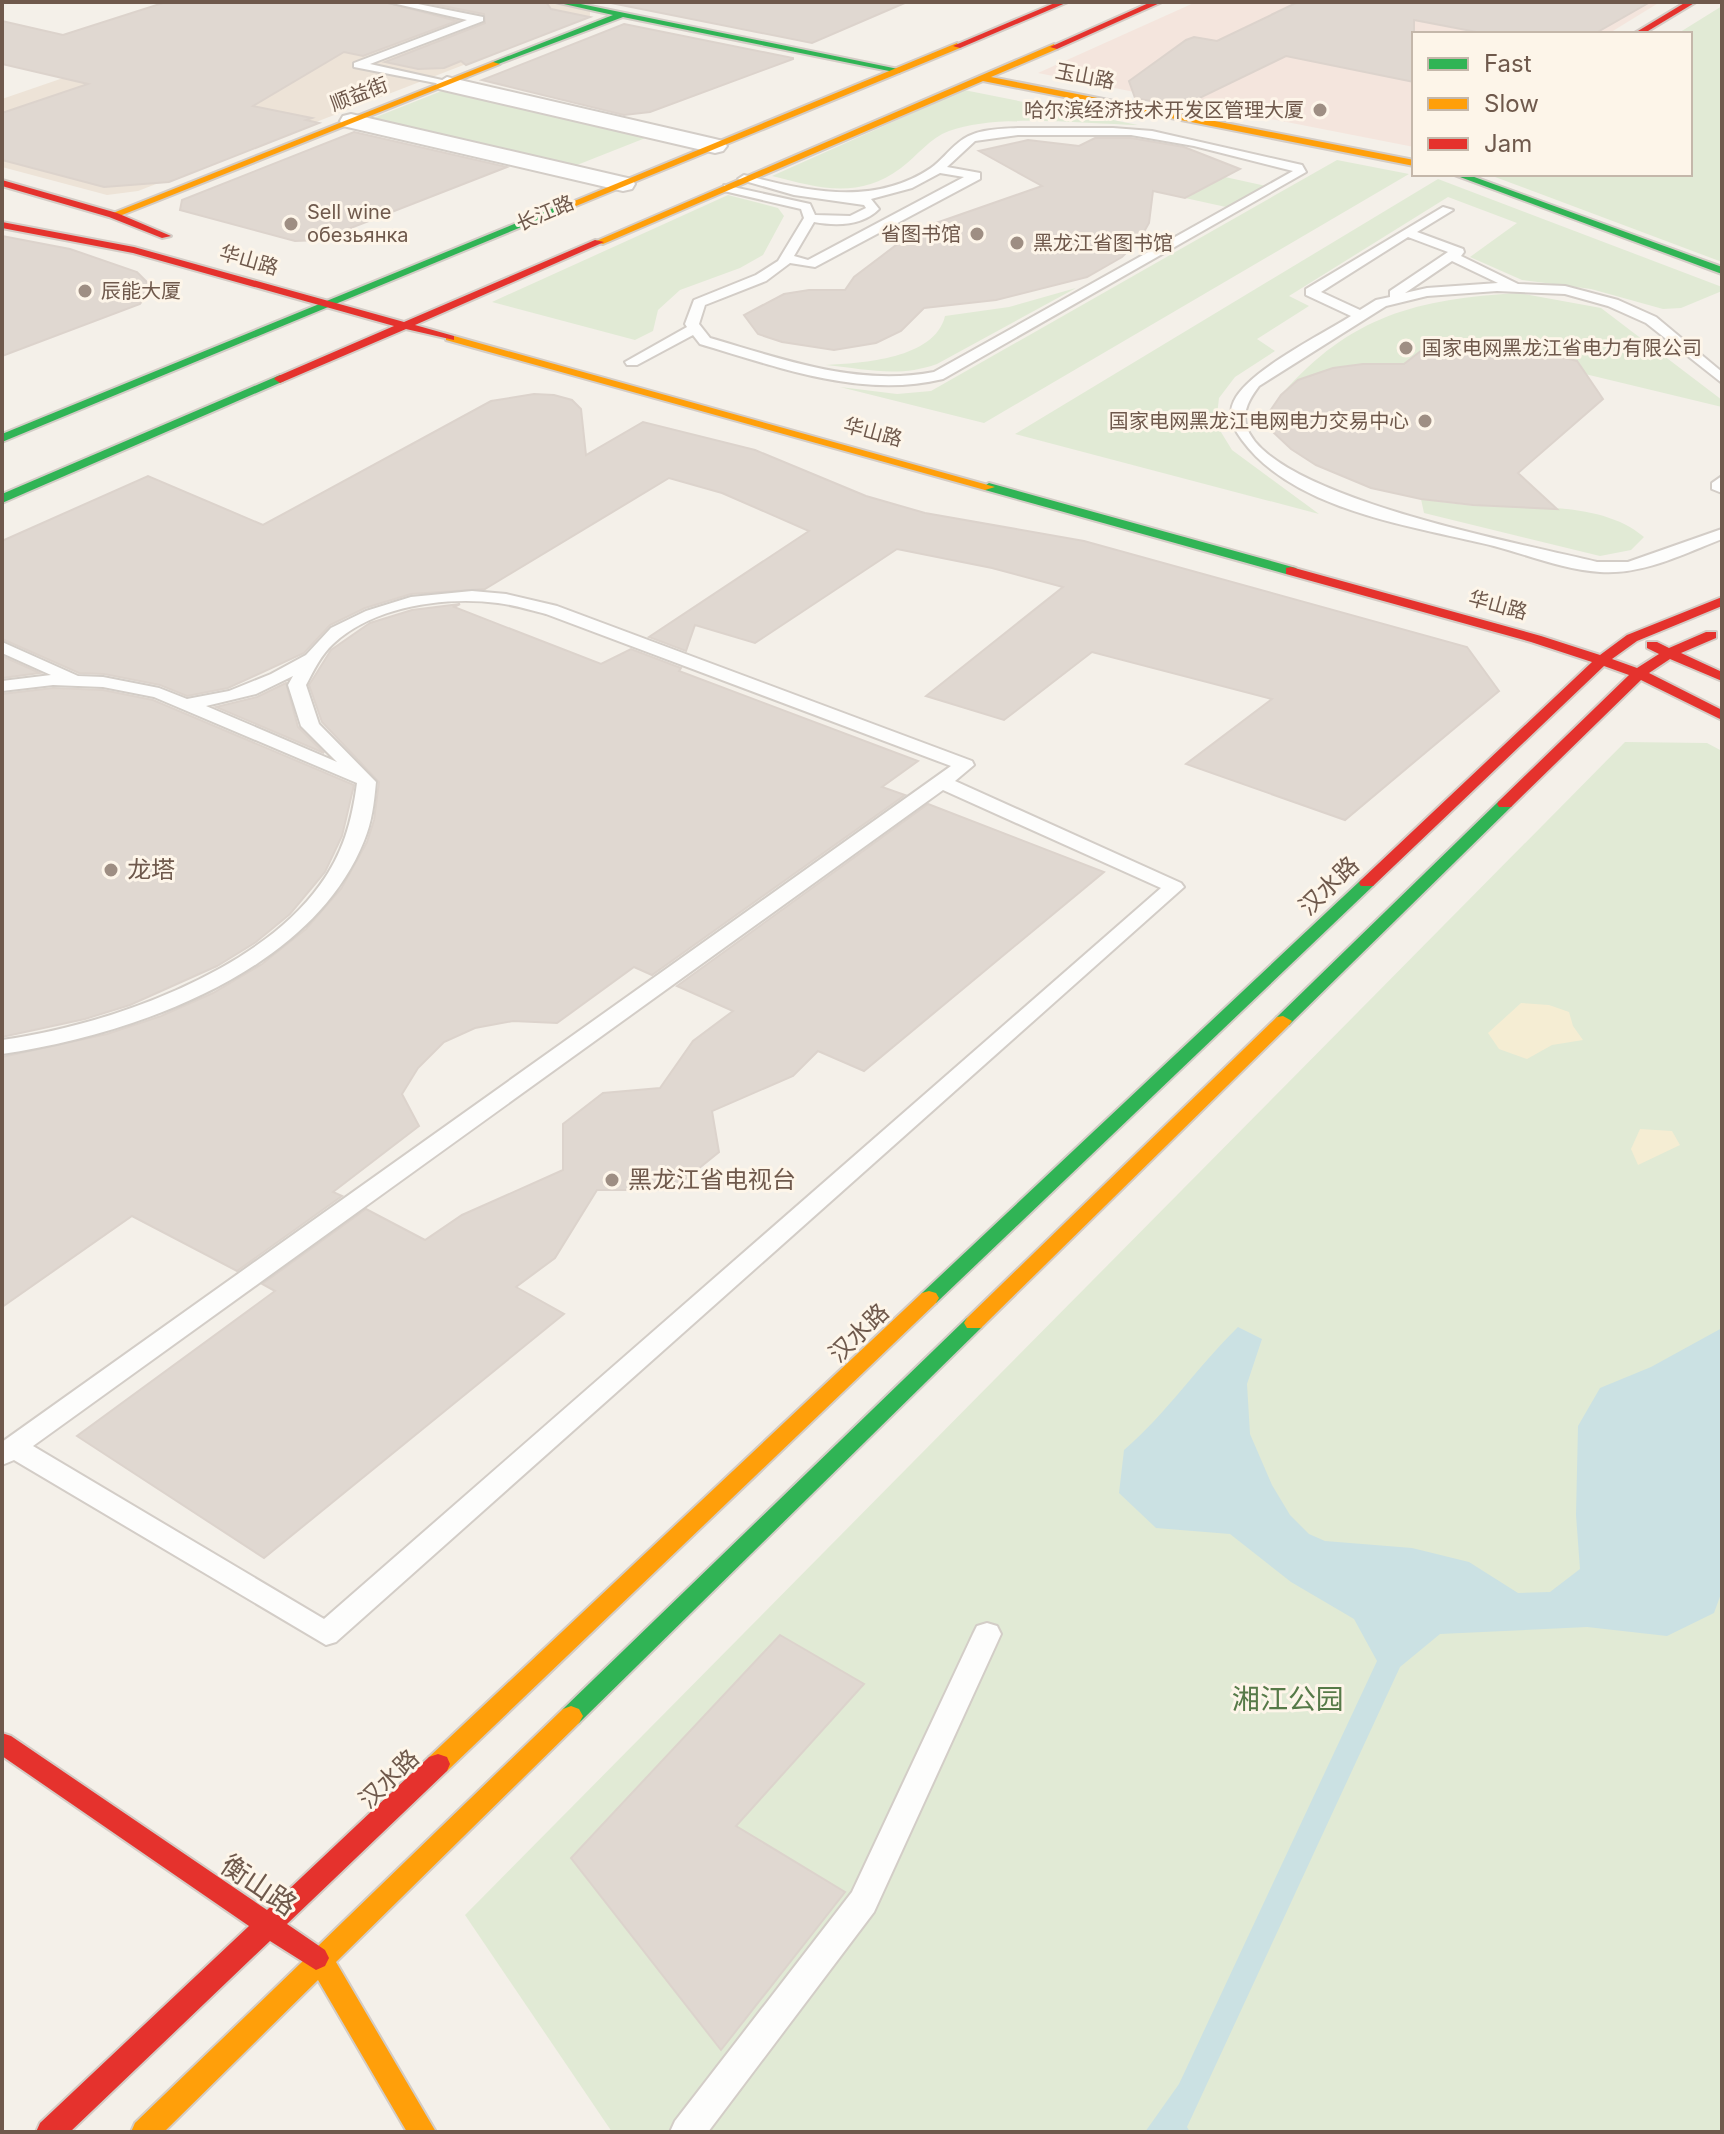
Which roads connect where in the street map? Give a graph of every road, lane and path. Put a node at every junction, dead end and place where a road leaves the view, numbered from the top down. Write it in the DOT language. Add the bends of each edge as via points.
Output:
graph roads {
  1 [pos="393,2"];
  2 [pos="561,2"];
  3 [pos="1017,2"];
  4 [pos="1158,2"];
  5 [pos="1698,6"];
  6 [pos="1070,8"];
  7 [pos="622,15"];
  8 [pos="1641,32"];
  9 [pos="1668,32"];
  10 [pos="934,35"];
  11 [pos="893,52"];
  12 [pos="865,63"];
  13 [pos="899,70"];
  14 [pos="836,74"];
  15 [pos="982,78"];
  16 [pos="447,84"];
  17 [pos="351,121"];
  18 [pos="677,136"];
  19 [pos="711,136"];
  20 [pos="650,147"];
  21 [pos="738,156"];
  22 [pos="609,163"];
  23 [pos="1412,163"];
  24 [pos="940,169"];
  25 [pos="582,174"];
  26 [pos="1462,176"];
  27 [pos="2,183"];
  28 [pos="623,184"];
  29 [pos="736,184"];
  30 [pos="554,185"];
  31 [pos="852,197"];
  32 [pos="828,198"];
  33 [pos="2,200"];
  34 [pos="1447,210"];
  35 [pos="2,212"];
  36 [pos="808,213"];
  37 [pos="113,215"];
  38 [pos="2,225"];
  39 [pos="1407,232"];
  40 [pos="134,250"];
  41 [pos="1451,256"];
  42 [pos="786,258"];
  43 [pos="1722,271"];
  44 [pos="341,282"];
  45 [pos="316,284"];
  46 [pos="364,288"];
  47 [pos="1520,288"];
  48 [pos="290,295"];
  49 [pos="400,301"];
  50 [pos="1381,303"];
  51 [pos="324,304"];
  52 [pos="261,306"];
  53 [pos="440,310"];
  54 [pos="363,314"];
  55 [pos="1361,316"];
  56 [pos="470,318"];
  57 [pos="403,325"];
  58 [pos="334,326"];
  59 [pos="695,328"];
  60 [pos="624,360"];
  61 [pos="662,370"];
  62 [pos="1722,379"];
  63 [pos="2,438"];
  64 [pos="1722,481"];
  65 [pos="1722,488"];
  66 [pos="2,499"];
  67 [pos="1722,534"];
  68 [pos="1722,601"];
  69 [pos="1601,630"];
  70 [pos="1722,630"];
  71 [pos="1632,638"];
  72 [pos="2,647"];
  73 [pos="1671,652"];
  74 [pos="314,654"];
  75 [pos="1601,661"];
  76 [pos="1639,673"];
  77 [pos="1722,677"];
  78 [pos="80,681"];
  79 [pos="2,686"];
  80 [pos="186,704"];
  81 [pos="1722,716"];
  82 [pos="367,782"];
  83 [pos="942,782"];
  84 [pos="2,1047"];
  85 [pos="7,1451"];
  86 [pos="987,1634"];
  87 [pos="2,1743"];
  88 [pos="269,1926"];
  89 [pos="322,1962"];
  90 [pos="50,2132"];
  91 [pos="145,2132"];
  92 [pos="422,2132"];
  93 [pos="687,2132"];
  1 -- 16 [label="lane" via="479,19 358,65"];
  2 -- 7 [label="main road"];
  3 -- 10 [label="main road"];
  4 -- 15 [label="main road"];
  5 -- 8 [label="main road"];
  5 -- 9 [label="main road"];
  6 -- 13 [label="main road, 长江路"];
  6 -- 21 [label="main road, 长江路"];
  7 -- 12 [label="main road"];
  7 -- 16 [label="main road, 顺益街"];
  11 -- 12 [label="main road"];
  12 -- 13 [label="main road"];
  12 -- 14 [label="main road"];
  13 -- 19 [label="main road, 长江路"];
  15 -- 23 [label="main road, 玉山路"];
  15 -- 29 [label="main road"];
  16 -- 17 [label="main road, 顺益街"];
  16 -- 18 [label="street"];
  17 -- 25 [label="street"];
  17 -- 37 [label="main road, 顺益街"];
  18 -- 19 [label="street"];
  18 -- 20 [label="main road"];
  19 -- 28 [label="main road, 长江路"];
  22 -- 25 [label="main road"];
  24 -- 31 [label="lane" via="911,185"];
  24 -- 42 [label="lane" via="976,176 810,264"];
  24 -- 59 [label="lane" via="956,148 975,137 1129,132 1300,172 938,376 916,382 831,376 705,341"];
  25 -- 28 [label="street"];
  25 -- 30 [label="main road"];
  26 -- 43 [label="main road"];
  27 -- 37 [label="main road"];
  28 -- 46 [label="main road, 长江路"];
  29 -- 32 [label="lane"];
  29 -- 36 [label="lane"];
  29 -- 53 [label="main road"];
  31 -- 32 [label="lane"];
  31 -- 36 [label="lane" via="869,202 873,209 846,220"];
  32 -- 36 [label="lane" via="812,202"];
  33 -- 37 [label="main road" via="177,240"];
  34 -- 39 [label="lane"];
  35 -- 40 [label="main road"];
  36 -- 42 [label="lane"];
  38 -- 40 [label="main road, 华山路"];
  39 -- 41 [label="lane" via="1458,252"];
  39 -- 55 [label="lane" via="1311,292"];
  40 -- 48 [label="main road, 华山路"];
  41 -- 47 [label="lane"];
  41 -- 50 [label="lane"];
  42 -- 59 [label="lane" via="761,278 699,303"];
  44 -- 46 [label="main road"];
  45 -- 48 [label="main road"];
  46 -- 49 [label="main road"];
  46 -- 51 [label="main road, 长江路"];
  47 -- 50 [label="lane" via="1427,292"];
  47 -- 62 [label="lane" via="1565,290 1651,320"];
  48 -- 51 [label="main road, 华山路"];
  48 -- 52 [label="main road"];
  49 -- 53 [label="main road"];
  49 -- 54 [label="main road"];
  50 -- 55 [label="lane"];
  51 -- 54 [label="main road, 华山路"];
  51 -- 63 [label="main road, 长江路"];
  53 -- 56 [label="main road"];
  53 -- 57 [label="main road"];
  54 -- 57 [label="main road, 华山路"];
  54 -- 58 [label="main road"];
  55 -- 67 [label="lane" via="1254,383 1240,403 1239,426 1256,449 1294,480 1391,516 1597,567 1630,567"];
  57 -- 66 [label="main road"];
  57 -- 75 [label="main road, 华山路"];
  59 -- 60 [label="lane"];
  60 -- 61 [label="main road"];
  64 -- 65 [label="lane" via="1717,486"];
  68 -- 71 [label="main road, 汉水路"];
  69 -- 71 [label="main road"];
  70 -- 73 [label="main road"];
  71 -- 73 [label="main road"];
  71 -- 75 [label="main road, 汉水路"];
  72 -- 78 [label="lane"];
  73 -- 76 [label="main road"];
  73 -- 77 [label="main road"];
  74 -- 80 [label="lane" via="278,680 233,698"];
  74 -- 82 [label="lane" via="297,685 310,726"];
  74 -- 83 [label="lane" via="337,632 384,611 431,599 492,597 551,610 965,765"];
  75 -- 76 [label="main road, 华山路"];
  75 -- 88 [label="main road, 汉水路"];
  76 -- 81 [label="main road, 华山路"];
  76 -- 89 [label="main road"];
  78 -- 79 [label="lane"];
  78 -- 80 [label="lane" via="159,693"];
  80 -- 82 [label="lane"];
  82 -- 84 [label="lane" via="362,820 339,869 315,905 261,950 197,988 117,1023"];
  83 -- 85 [label="lane"];
  83 -- 85 [label="lane" via="1174,887 326,1634"];
  86 -- 93 [label="lane" via="863,1902"];
  87 -- 88 [label="main road, 衡山路"];
  88 -- 89 [label="main road, 衡山路"];
  88 -- 90 [label="main road, 汉水路"];
  89 -- 91 [label="main road"];
  89 -- 92 [label="main road, 衡山路"];
}
